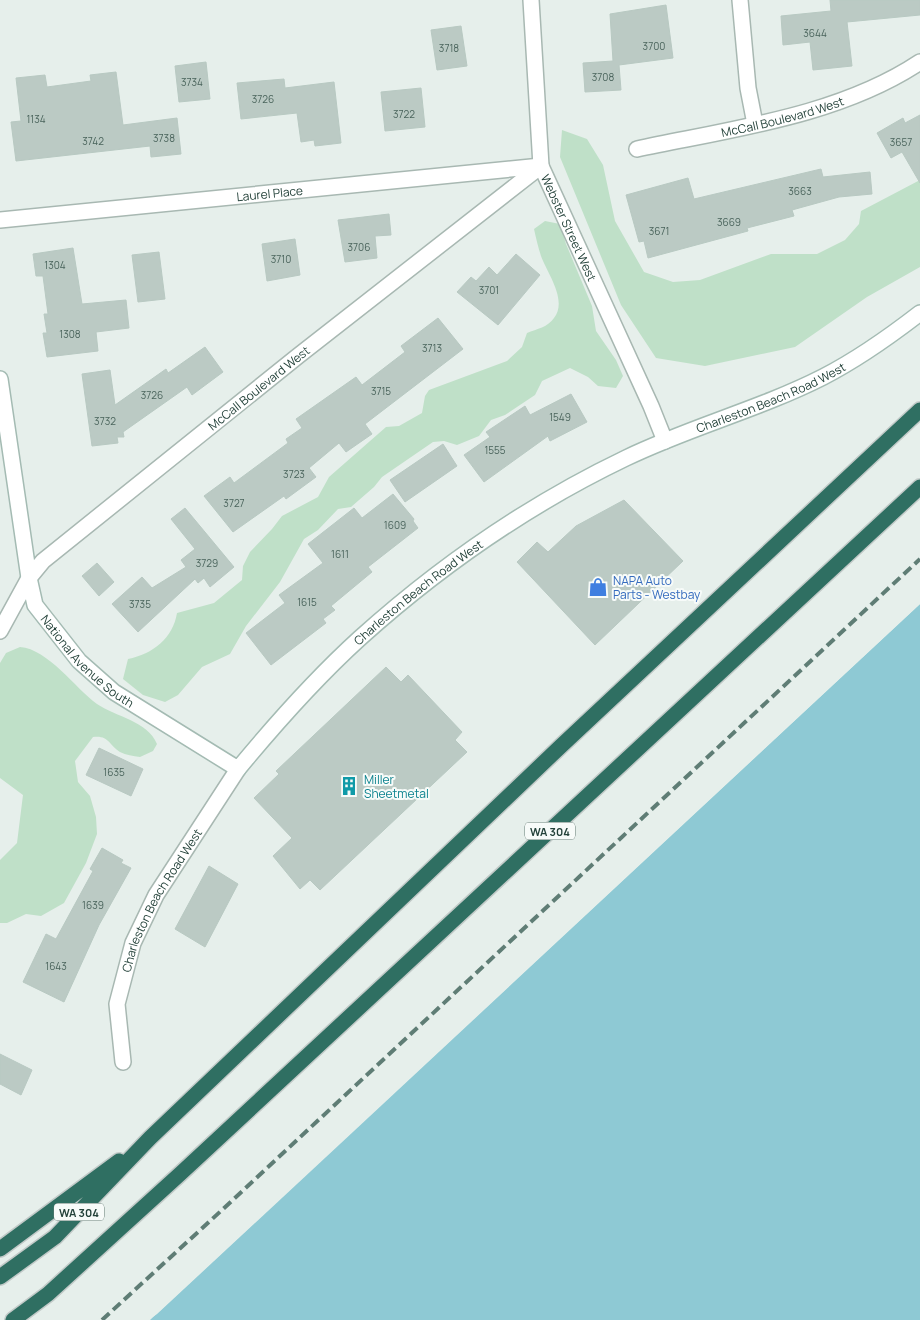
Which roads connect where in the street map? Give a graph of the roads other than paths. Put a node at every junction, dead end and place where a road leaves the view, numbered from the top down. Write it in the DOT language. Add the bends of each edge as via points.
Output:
graph roads {
  1 [pos="531,0"];
  2 [pos="740,0"];
  3 [pos="920,62"];
  4 [pos="756,124"];
  5 [pos="637,149"];
  6 [pos="541,166"];
  7 [pos="0,220"];
  8 [pos="920,313"];
  9 [pos="0,379"];
  10 [pos="920,410"];
  11 [pos="665,441"];
  12 [pos="920,488"];
  13 [pos="29,578"];
  14 [pos="0,631"];
  15 [pos="238,769"];
  16 [pos="123,1062"];
  17 [pos="150,1138"];
  18 [pos="0,1249"];
  19 [pos="0,1277"];
  20 [pos="13,1320"];
  1 -- 6 [label="street, Webster Street West"];
  2 -- 4 [label="street" via="748,88"];
  3 -- 4 [label="street, McCall Boulevard West" via="896,78 844,101"];
  4 -- 5 [label="street, McCall Boulevard West"];
  6 -- 7 [label="street, Laurel Place"];
  6 -- 11 [label="street, Webster Street West"];
  6 -- 13 [label="street, McCall Boulevard West" via="43,561"];
  8 -- 11 [label="street, Charleston Beach Road West" via="884,342 822,377"];
  9 -- 13 [label="street, National Avenue South"];
  10 -- 17 [label="highway, WA 304"];
  11 -- 15 [label="street, Charleston Beach Road West" via="625,458 550,499 419,588 324,673"];
  12 -- 20 [label="highway, WA 304" via="180,1174 48,1294"];
  13 -- 14 [label="street, McCall Boulevard West"];
  13 -- 15 [label="street, National Avenue South" via="35,604 79,661 114,692"];
  15 -- 16 [label="street, Charleston Beach Road West" via="156,895 132,943 117,1004"];
  17 -- 18 [label="highway, WA 304"];
  17 -- 19 [label="highway, WA 304" via="55,1237"];
}
